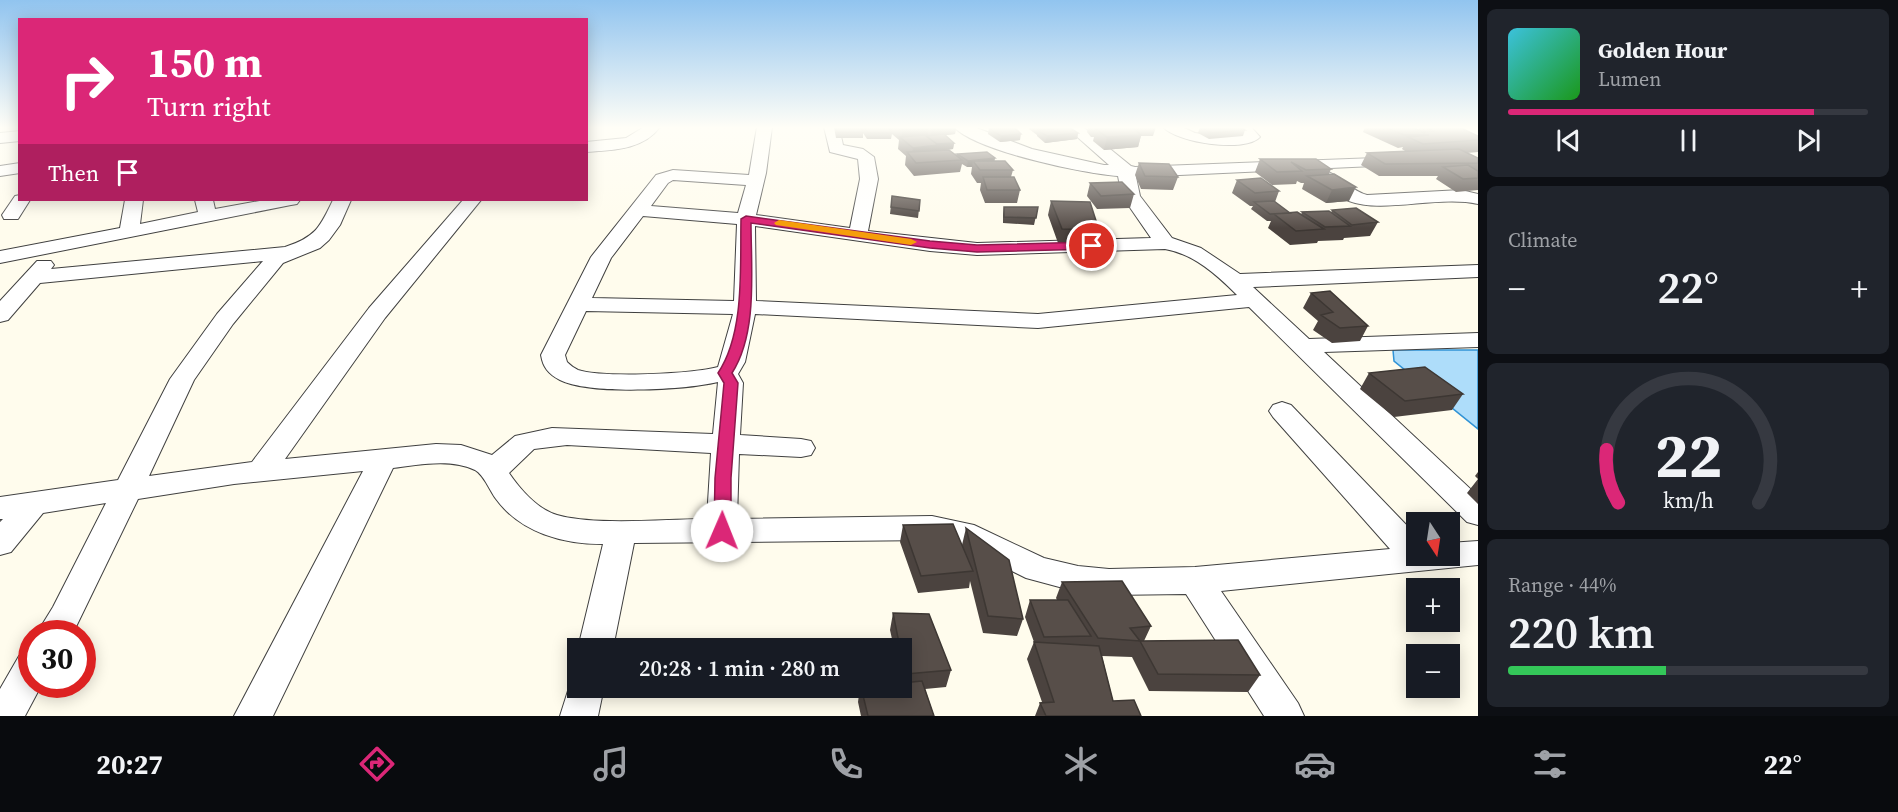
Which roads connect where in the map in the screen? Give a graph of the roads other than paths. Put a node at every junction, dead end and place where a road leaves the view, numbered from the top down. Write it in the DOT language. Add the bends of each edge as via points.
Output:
graph roads {
  1 [pos="759,160"];
  2 [pos="866,160"];
  3 [pos="1053,160"];
  4 [pos="1113,160"];
  5 [pos="1227,160"];
  6 [pos="1295,160"];
  7 [pos="1385,160"];
  8 [pos="1303,165"];
  9 [pos="18,168"];
  10 [pos="1239,168"];
  11 [pos="0,171"];
  12 [pos="1126,171"];
  13 [pos="756,181"];
  14 [pos="1478,199"];
  15 [pos="134,201"];
  16 [pos="274,201"];
  17 [pos="341,201"];
  18 [pos="471,201"];
  19 [pos="206,208"];
  20 [pos="638,210"];
  21 [pos="746,219"];
  22 [pos="129,231"];
  23 [pos="858,235"];
  24 [pos="1165,243"];
  25 [pos="62,244"];
  26 [pos="285,253"];
  27 [pos="0,257"];
  28 [pos="1478,272"];
  29 [pos="34,277"];
  30 [pos="1235,281"];
  31 [pos="1255,300"];
  32 [pos="577,304"];
  33 [pos="745,308"];
  34 [pos="0,315"];
  35 [pos="1478,340"];
  36 [pos="1303,346"];
  37 [pos="727,372"];
  38 [pos="1282,411"];
  39 [pos="727,444"];
  40 [pos="801,448"];
  41 [pos="383,459"];
  42 [pos="261,471"];
  43 [pos="493,472"];
  44 [pos="126,490"];
  45 [pos="34,503"];
  46 [pos="0,508"];
  47 [pos="1478,514"];
  48 [pos="722,531"];
  49 [pos="621,532"];
  50 [pos="0,543"];
  51 [pos="1406,544"];
  52 [pos="1478,553"];
  53 [pos="1460,555"];
  54 [pos="1406,559"];
  55 [pos="1195,580"];
  56 [pos="62,620"];
  57 [pos="597,638"];
  58 [pos="18,692"];
  59 [pos="583,698"];
  60 [pos="5,716"];
  61 [pos="254,716"];
  62 [pos="579,716"];
  63 [pos="1285,716"];
  1 -- 13 [label="street"];
  2 -- 23 [label="street" via="869,179"];
  3 -- 12 [label="street"];
  4 -- 12 [label="street"];
  5 -- 10 [label="street"];
  6 -- 8 [label="street"];
  7 -- 8 [label="street"];
  8 -- 10 [label="street"];
  8 -- 14 [label="street" via="1354,197 1367,200 1461,195"];
  9 -- 11 [label="street"];
  10 -- 12 [label="street"];
  12 -- 24 [label="street" via="1131,196"];
  13 -- 20 [label="street" via="666,176"];
  13 -- 21 [label="street"];
  15 -- 22 [label="street"];
  16 -- 19 [label="street"];
  17 -- 26 [label="street" via="320,239"];
  18 -- 42 [label="street" via="376,313"];
  19 -- 22 [label="street"];
  20 -- 21 [label="street"];
  20 -- 32 [label="street" via="601,257"];
  21 -- 23 [label="street"];
  21 -- 33 [label="street"];
  22 -- 25 [label="street"];
  23 -- 24 [label="street" via="977,249"];
  24 -- 30 [label="street" via="1197,251"];
  25 -- 27 [label="street"];
  25 -- 29 [label="street"];
  26 -- 29 [label="street"];
  26 -- 44 [label="street" via="225,319 182,379"];
  28 -- 30 [label="street"];
  29 -- 34 [label="street"];
  30 -- 31 [label="street"];
  31 -- 33 [label="street" via="1038,321"];
  31 -- 36 [label="street"];
  32 -- 33 [label="street"];
  32 -- 37 [label="street" via="553,355 555,365 573,377 704,378"];
  33 -- 37 [label="street" via="733,362"];
  35 -- 36 [label="street"];
  36 -- 47 [label="street"];
  37 -- 39 [label="street" via="731,383"];
  38 -- 51 [label="street"];
  39 -- 40 [label="street"];
  39 -- 43 [label="street" via="541,438 516,447"];
  39 -- 48 [label="street"];
  41 -- 42 [label="street"];
  41 -- 43 [label="street" via="461,455 487,464"];
  41 -- 61 [label="street"];
  42 -- 44 [label="street"];
  43 -- 49 [label="street" via="529,514 551,526"];
  44 -- 45 [label="street"];
  44 -- 56 [label="street"];
  45 -- 46 [label="street"];
  45 -- 50 [label="street"];
  48 -- 49 [label="street"];
  48 -- 55 [label="street" via="932,528 963,533 1037,569 1078,579"];
  49 -- 57 [label="street"];
  52 -- 53 [label="street"];
  54 -- 55 [label="street"];
  55 -- 63 [label="street"];
  58 -- 60 [label="street"];
  59 -- 62 [label="street"];
}
